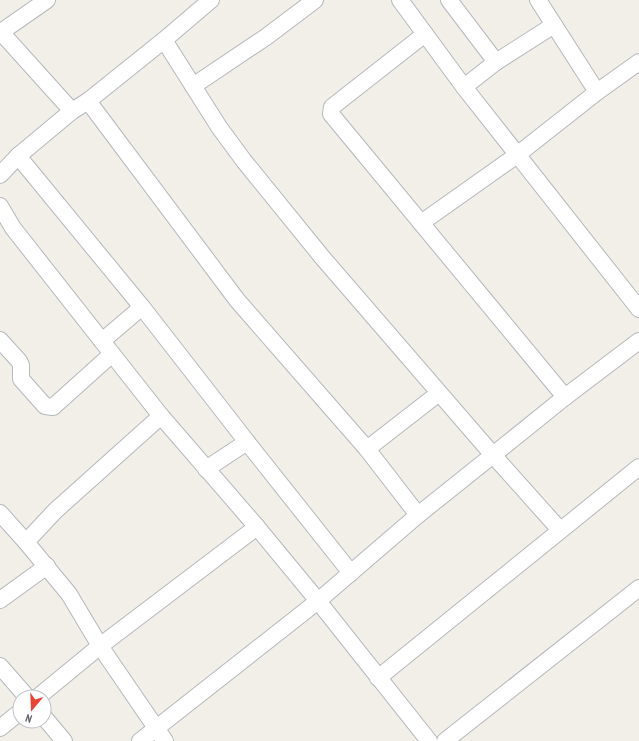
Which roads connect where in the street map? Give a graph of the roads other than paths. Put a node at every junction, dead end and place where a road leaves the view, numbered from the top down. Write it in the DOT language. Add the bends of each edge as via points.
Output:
graph roads {
  1 [pos="47,0"];
  2 [pos="211,0"];
  3 [pos="316,0"];
  4 [pos="400,0"];
  5 [pos="449,0"];
  6 [pos="538,0"];
  7 [pos="554,25"];
  8 [pos="0,32"];
  9 [pos="425,34"];
  10 [pos="164,40"];
  11 [pos="496,62"];
  12 [pos="636,71"];
  13 [pos="193,86"];
  14 [pos="464,87"];
  15 [pos="597,92"];
  16 [pos="88,101"];
  17 [pos="72,111"];
  18 [pos="517,155"];
  19 [pos="18,156"];
  20 [pos="0,175"];
  21 [pos="0,206"];
  22 [pos="421,223"];
  23 [pos="142,307"];
  24 [pos="639,309"];
  25 [pos="0,340"];
  26 [pos="102,341"];
  27 [pos="639,341"];
  28 [pos="112,354"];
  29 [pos="439,393"];
  30 [pos="565,397"];
  31 [pos="161,416"];
  32 [pos="247,442"];
  33 [pos="367,449"];
  34 [pos="493,455"];
  35 [pos="639,467"];
  36 [pos="206,469"];
  37 [pos="0,513"];
  38 [pos="418,515"];
  39 [pos="257,527"];
  40 [pos="560,530"];
  41 [pos="26,542"];
  42 [pos="47,566"];
  43 [pos="351,573"];
  44 [pos="639,588"];
  45 [pos="0,600"];
  46 [pos="318,601"];
  47 [pos="100,646"];
  48 [pos="0,666"];
  49 [pos="378,678"];
  50 [pos="20,689"];
  51 [pos="48,689"];
  52 [pos="12,718"];
  53 [pos="52,727"];
  54 [pos="0,728"];
  55 [pos="161,735"];
  56 [pos="64,741"];
  57 [pos="140,741"];
  58 [pos="429,741"];
  59 [pos="446,741"];
  1 -- 8 [label="street"];
  2 -- 10 [label="street"];
  3 -- 13 [label="street"];
  4 -- 9 [label="street"];
  5 -- 11 [label="street"];
  6 -- 7 [label="street"];
  7 -- 11 [label="street"];
  7 -- 15 [label="street"];
  8 -- 17 [label="street"];
  9 -- 14 [label="street"];
  9 -- 22 [label="street" via="332,107 331,111"];
  10 -- 13 [label="street"];
  10 -- 16 [label="street"];
  11 -- 14 [label="street"];
  12 -- 15 [label="street"];
  13 -- 29 [label="street" via="244,161 322,257"];
  14 -- 18 [label="street"];
  15 -- 18 [label="street"];
  16 -- 17 [label="street"];
  16 -- 33 [label="street" via="237,300"];
  17 -- 19 [label="street"];
  18 -- 22 [label="street"];
  18 -- 24 [label="street"];
  19 -- 20 [label="street"];
  19 -- 23 [label="street"];
  21 -- 26 [label="street" via="13,228"];
  22 -- 30 [label="street"];
  23 -- 26 [label="street"];
  23 -- 32 [label="street"];
  25 -- 28 [label="street" via="21,365 21,379 45,406 49,407"];
  26 -- 28 [label="street"];
  27 -- 30 [label="street"];
  28 -- 31 [label="street"];
  29 -- 33 [label="street"];
  29 -- 34 [label="street"];
  30 -- 34 [label="street"];
  31 -- 36 [label="street"];
  31 -- 41 [label="street" via="55,511"];
  32 -- 36 [label="street"];
  32 -- 43 [label="street"];
  33 -- 38 [label="street"];
  34 -- 38 [label="street"];
  34 -- 40 [label="street"];
  35 -- 40 [label="street"];
  36 -- 39 [label="street"];
  37 -- 41 [label="street"];
  38 -- 43 [label="street"];
  39 -- 46 [label="street"];
  39 -- 47 [label="street"];
  40 -- 49 [label="street"];
  41 -- 42 [label="street"];
  42 -- 45 [label="street"];
  42 -- 47 [label="street" via="69,594"];
  43 -- 46 [label="street"];
  44 -- 59 [label="street"];
  46 -- 49 [label="street"];
  46 -- 55 [label="street"];
  47 -- 51 [label="street"];
  47 -- 55 [label="street"];
  48 -- 50 [label="street"];
  49 -- 58 [label="street"];
  52 -- 54 [label="street"];
  53 -- 56 [label="street"];
  55 -- 57 [label="street"];
}
